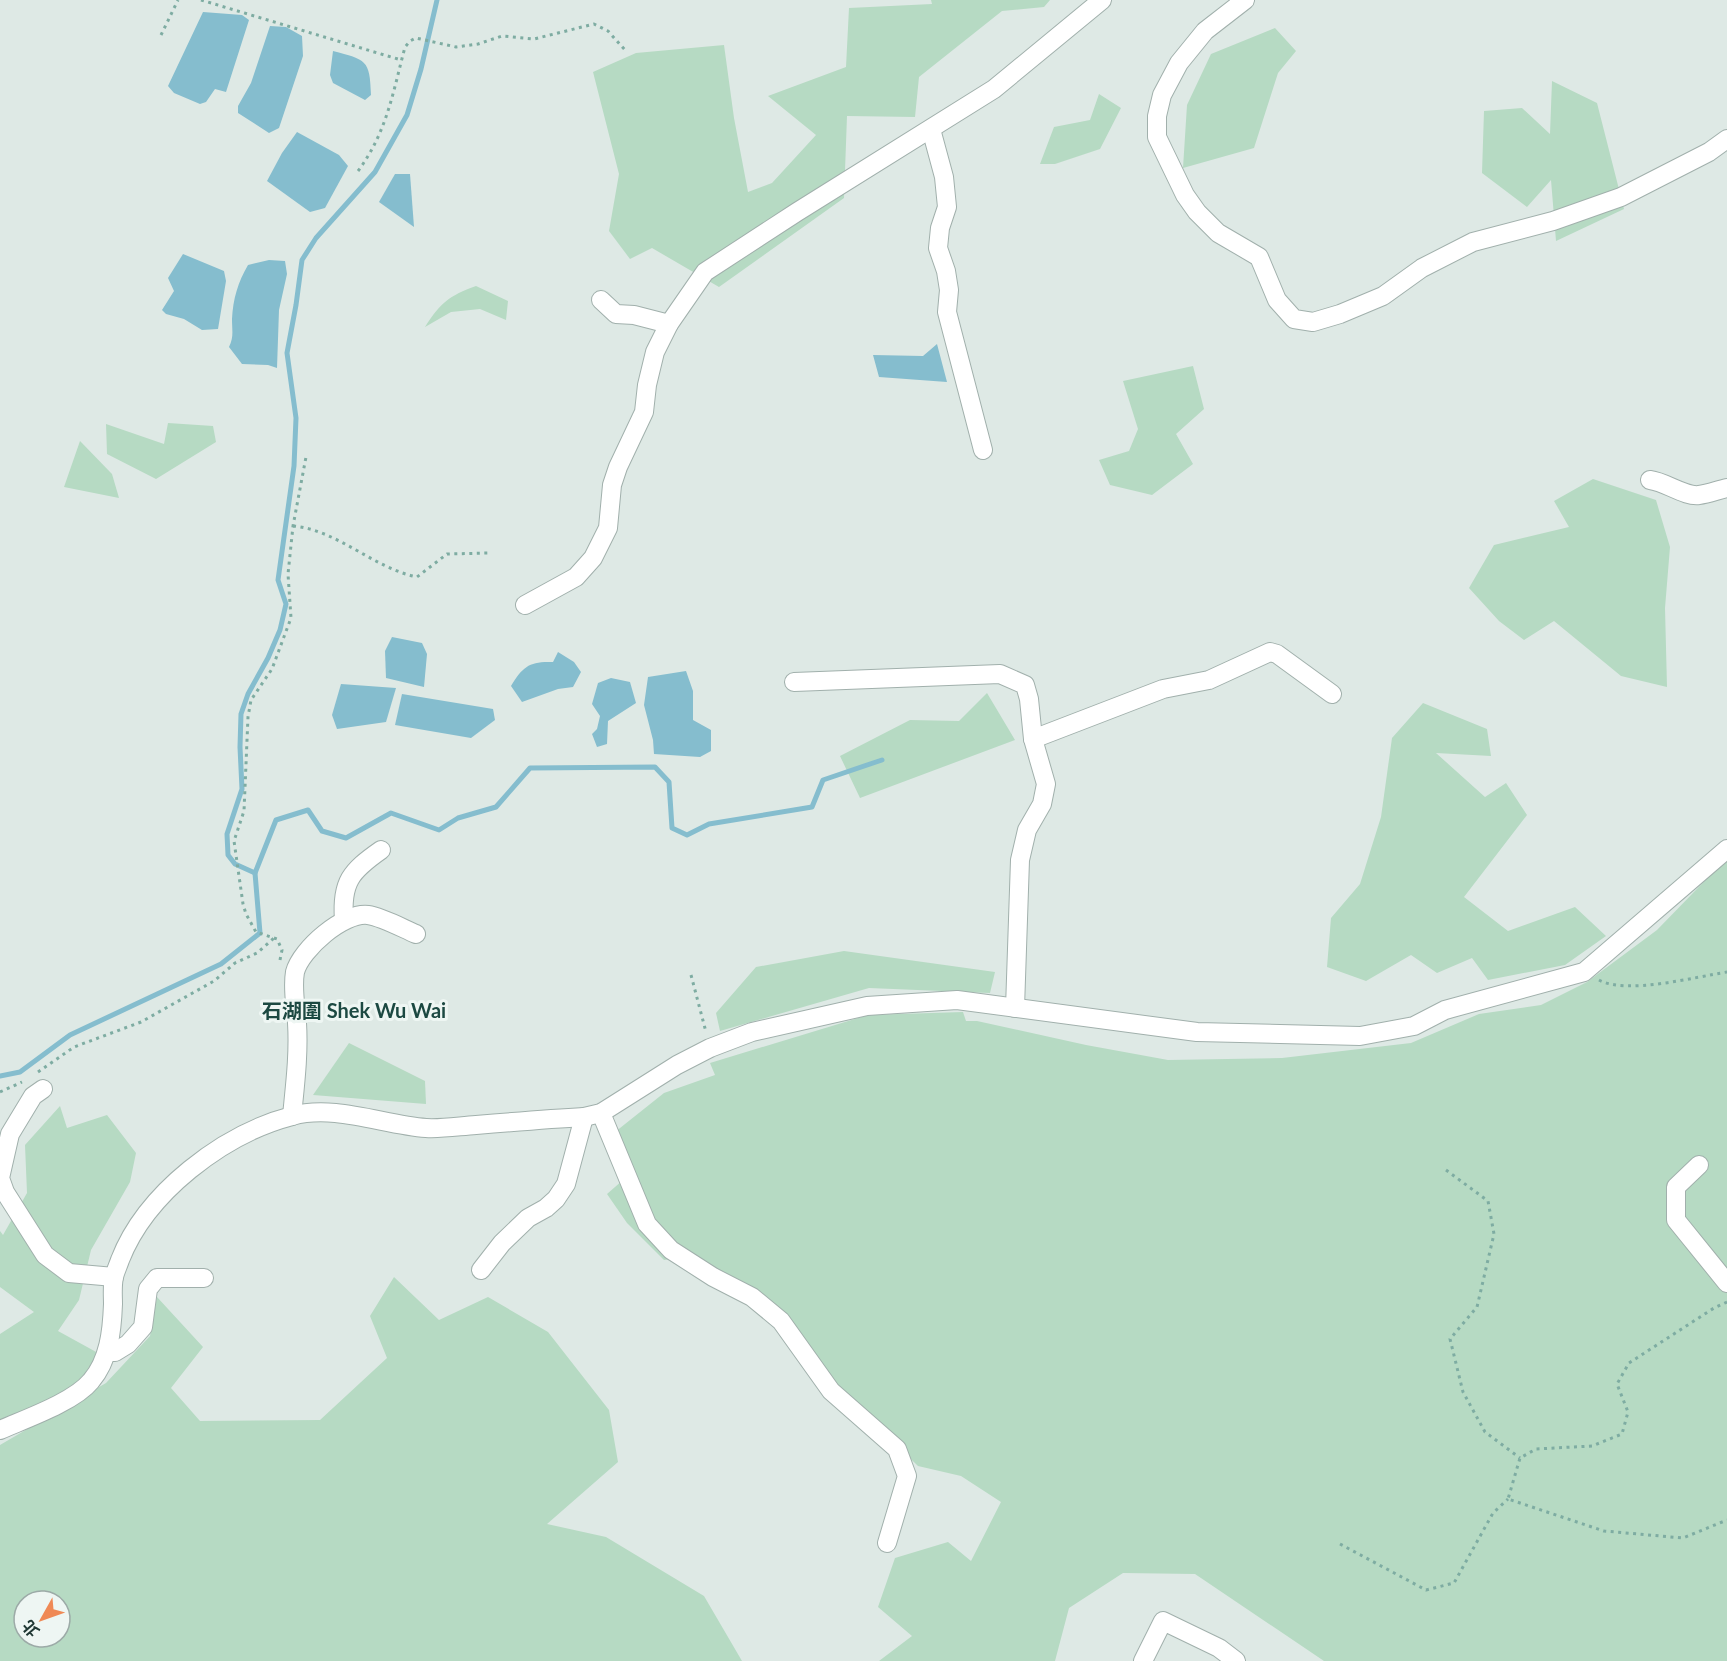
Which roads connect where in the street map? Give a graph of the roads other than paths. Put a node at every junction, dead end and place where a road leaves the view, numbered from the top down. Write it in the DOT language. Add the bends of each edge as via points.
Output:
graph roads {
  1 [pos="1102,0"];
  2 [pos="1245,0"];
  3 [pos="930,129"];
  4 [pos="1727,139"];
  5 [pos="601,300"];
  6 [pos="669,324"];
  7 [pos="983,450"];
  8 [pos="1650,480"];
  9 [pos="1727,488"];
  10 [pos="525,605"];
  11 [pos="794,682"];
  12 [pos="1332,694"];
  13 [pos="1033,739"];
  14 [pos="1727,849"];
  15 [pos="381,850"];
  16 [pos="344,920"];
  17 [pos="416,934"];
  18 [pos="1016,1008"];
  19 [pos="36,1080"];
  20 [pos="593,1115"];
  21 [pos="292,1116"];
  22 [pos="1699,1165"];
  23 [pos="481,1270"];
  24 [pos="114,1277"];
  25 [pos="204,1278"];
  26 [pos="1727,1284"];
  27 [pos="107,1352"];
  28 [pos="0,1430"];
  29 [pos="887,1543"];
  30 [pos="1143,1661"];
  31 [pos="1236,1661"];
  1 -- 3 [label="street" via="994,89"];
  2 -- 4 [label="street" via="1205,31 1179,63 1162,95 1157,137 1197,212 1218,233 1259,257 1277,300 1294,319 1313,322 1340,314 1383,296 1422,268 1473,242 1553,221 1621,197"];
  3 -- 6 [label="street" via="705,272"];
  3 -- 7 [label="street" via="944,177 947,207 938,248 949,290 947,312"];
  5 -- 6 [label="street" via="616,314"];
  6 -- 10 [label="street" via="655,352 644,412 612,485 608,528 593,558 576,577"];
  8 -- 9 [label="street" via="1698,495"];
  11 -- 13 [label="street" via="1000,674 1025,685"];
  12 -- 13 [label="street" via="1270,652 1209,680 1163,689"];
  13 -- 18 [label="street" via="1046,784 1042,804 1027,830 1020,860"];
  14 -- 18 [label="street" via="1584,972 1445,1010 1414,1026 1360,1036 1197,1032"];
  15 -- 16 [label="street" via="355,870 346,886 342,899"];
  16 -- 17 [label="street" via="367,915"];
  16 -- 21 [label="street" via="305,954 296,972 297,1046"];
  18 -- 20 [label="street" via="957,1000 867,1005 752,1032 677,1065"];
  19 -- 24 [label="street" via="33,1096 10,1134 0,1178 5,1192 45,1255 69,1273"];
  20 -- 21 [label="street" via="427,1128 313,1112"];
  20 -- 23 [label="street" via="566,1184 556,1199 528,1218"];
  20 -- 29 [label="street" via="647,1224 671,1250 752,1298 781,1321 831,1391 897,1449 907,1476"];
  21 -- 24 [label="street" via="256,1128 212,1153 173,1185 137,1227"];
  22 -- 26 [label="street" via="1677,1186 1676,1220"];
  24 -- 27 [label="street"];
  25 -- 27 [label="street" via="157,1278 148,1289 143,1327 128,1344"];
  27 -- 28 [label="street" via="90,1383 72,1397"];
  30 -- 31 [label="street" via="1162,1621"];
}
